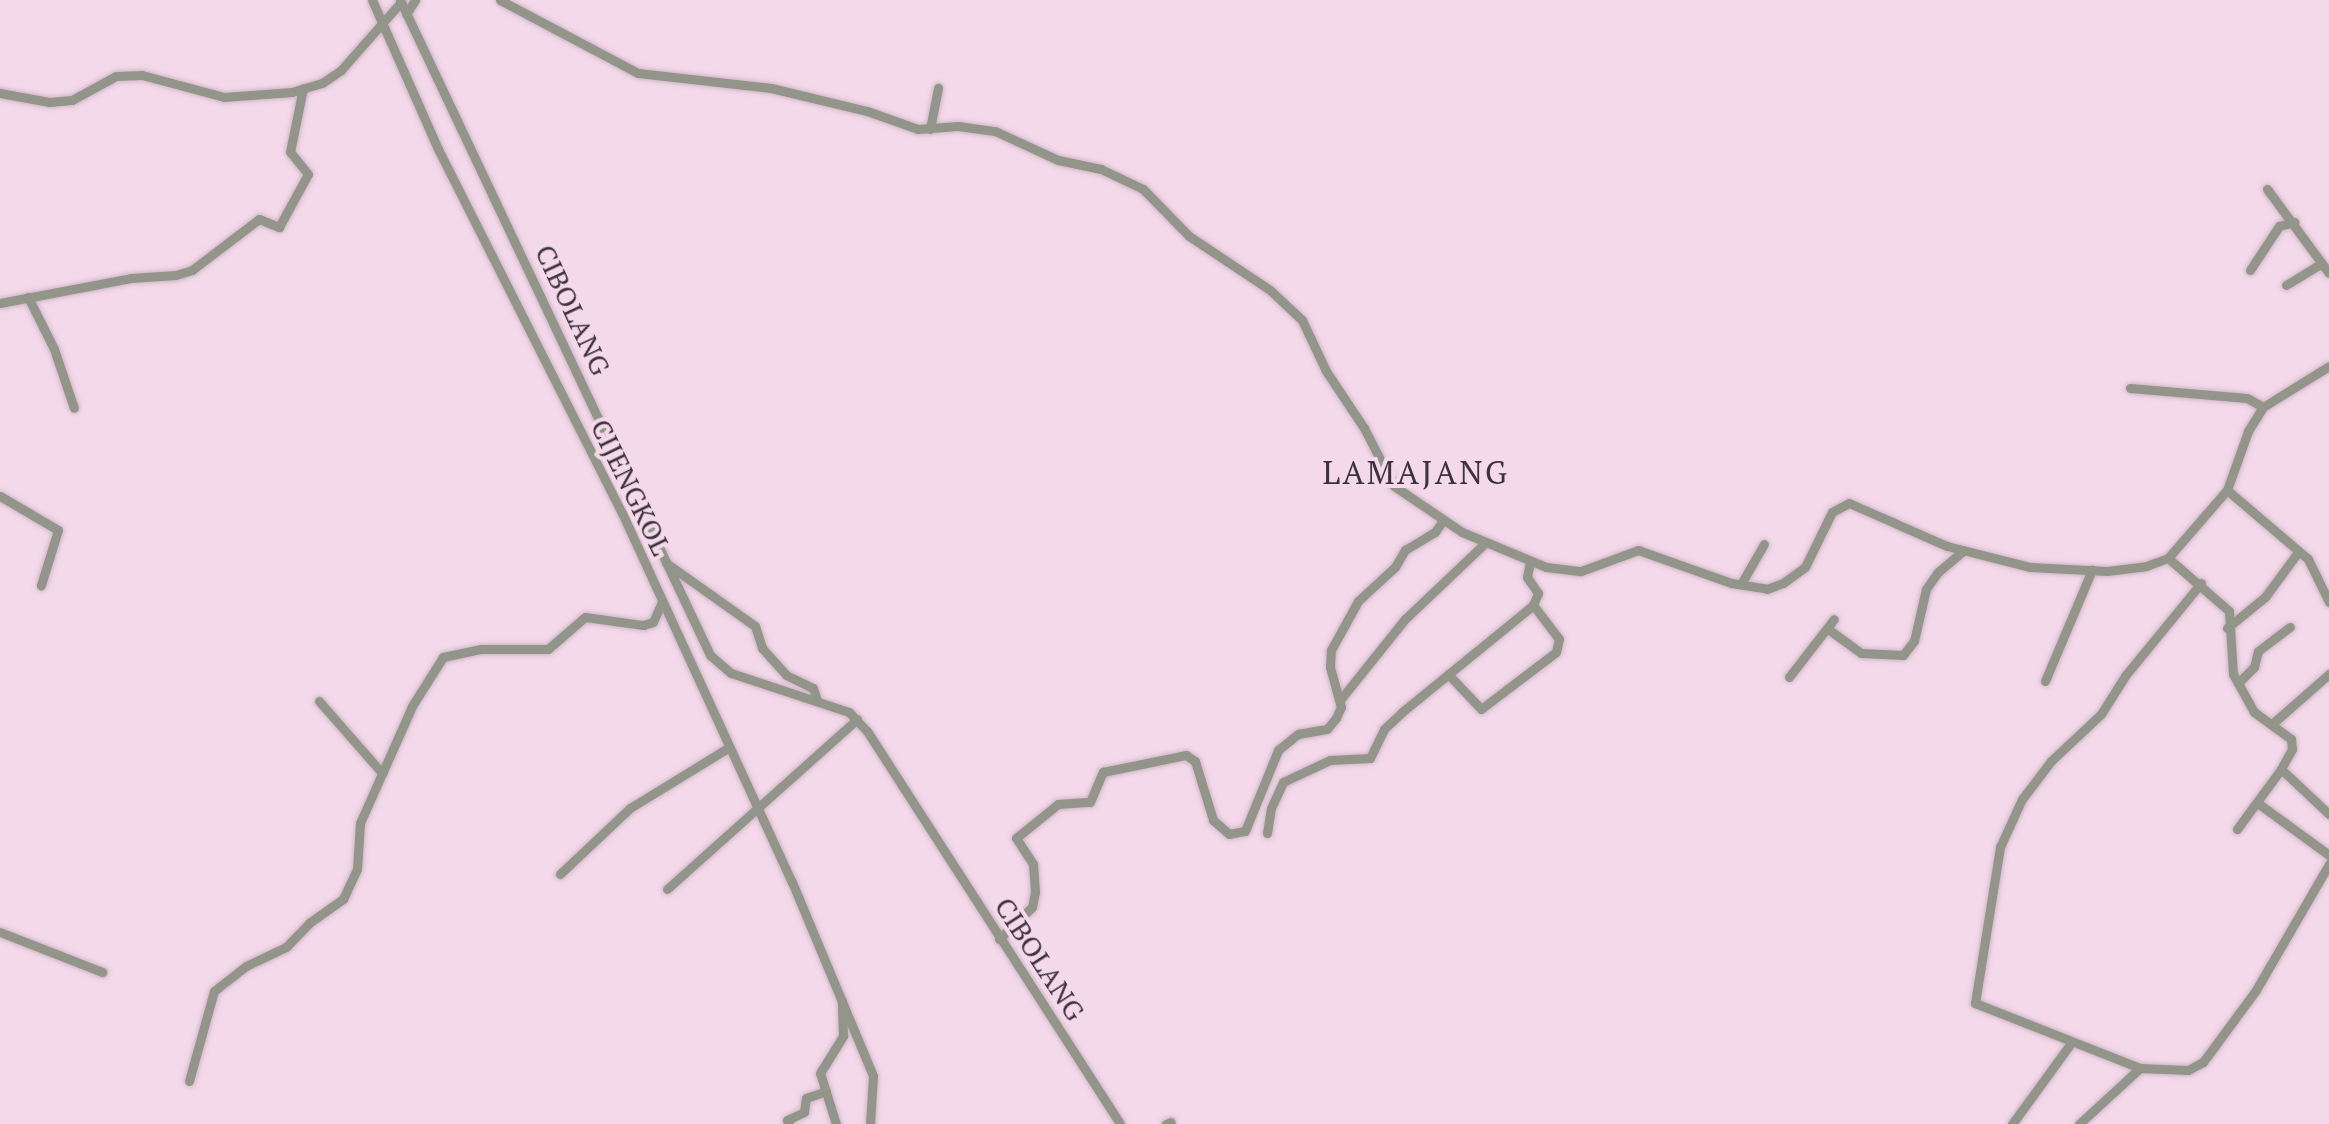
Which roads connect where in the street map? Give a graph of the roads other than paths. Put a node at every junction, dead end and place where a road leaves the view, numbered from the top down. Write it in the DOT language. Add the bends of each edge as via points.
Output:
graph roads {
  1 [pos="372,0"];
  2 [pos="415,0"];
  3 [pos="500,0"];
  4 [pos="400,1"];
  5 [pos="406,14"];
  6 [pos="383,25"];
  7 [pos="303,88"];
  8 [pos="938,88"];
  9 [pos="0,93"];
  10 [pos="930,128"];
  11 [pos="2268,189"];
  12 [pos="2294,222"];
  13 [pos="2322,263"];
  14 [pos="2250,270"];
  15 [pos="2329,273"];
  16 [pos="2286,285"];
  17 [pos="28,297"];
  18 [pos="0,303"];
  19 [pos="2329,366"];
  20 [pos="2130,388"];
  21 [pos="2263,407"];
  22 [pos="74,408"];
  23 [pos="2227,490"];
  24 [pos="0,496"];
  25 [pos="1442,520"];
  26 [pos="1485,543"];
  27 [pos="1764,544"];
  28 [pos="1963,551"];
  29 [pos="2298,552"];
  30 [pos="2168,558"];
  31 [pos="1530,562"];
  32 [pos="666,563"];
  33 [pos="2092,570"];
  34 [pos="2201,582"];
  35 [pos="1736,584"];
  36 [pos="40,585"];
  37 [pos="662,602"];
  38 [pos="2329,602"];
  39 [pos="1533,605"];
  40 [pos="1834,619"];
  41 [pos="2290,627"];
  42 [pos="2227,628"];
  43 [pos="1828,629"];
  44 [pos="1448,674"];
  45 [pos="2329,674"];
  46 [pos="1789,677"];
  47 [pos="2045,681"];
  48 [pos="2238,683"];
  49 [pos="817,700"];
  50 [pos="1340,700"];
  51 [pos="319,701"];
  52 [pos="857,719"];
  53 [pos="2272,724"];
  54 [pos="728,748"];
  55 [pos="2281,770"];
  56 [pos="382,773"];
  57 [pos="2258,804"];
  58 [pos="759,808"];
  59 [pos="2328,811"];
  60 [pos="2237,828"];
  61 [pos="1267,833"];
  62 [pos="2329,856"];
  63 [pos="2329,864"];
  64 [pos="560,874"];
  65 [pos="667,889"];
  66 [pos="0,932"];
  67 [pos="999,939"];
  68 [pos="102,972"];
  69 [pos="842,997"];
  70 [pos="2072,1043"];
  71 [pos="2140,1068"];
  72 [pos="188,1081"];
  73 [pos="826,1091"];
  74 [pos="789,1124"];
  75 [pos="836,1124"];
  76 [pos="870,1124"];
  77 [pos="1120,1124"];
  78 [pos="2012,1124"];
  79 [pos="2080,1124"];
  1 -- 6 [label="street, CIJENGKOL"];
  2 -- 5 [label="street"];
  3 -- 10 [label="street" via="638,73 748,84"];
  4 -- 5 [label="street, CIBOLANG"];
  4 -- 6 [label="street"];
  5 -- 32 [label="street, CIBOLANG"];
  6 -- 7 [label="street" via="341,70"];
  6 -- 37 [label="street, CIJENGKOL" via="446,167"];
  7 -- 9 [label="street" via="245,99 116,76 72,100"];
  7 -- 17 [label="street" via="290,152 308,174 279,227 259,220 176,276"];
  8 -- 10 [label="street"];
  10 -- 25 [label="street" via="994,130 1143,189 1189,236 1302,320 1394,486"];
  11 -- 12 [label="street"];
  12 -- 13 [label="street"];
  12 -- 14 [label="street" via="2279,226"];
  13 -- 15 [label="street"];
  13 -- 16 [label="street"];
  17 -- 18 [label="street"];
  17 -- 22 [label="street"];
  19 -- 21 [label="street"];
  20 -- 21 [label="street" via="2247,398"];
  21 -- 23 [label="street"];
  23 -- 29 [label="street"];
  23 -- 30 [label="street"];
  24 -- 36 [label="street" via="58,530"];
  25 -- 26 [label="street"];
  25 -- 50 [label="street" via="1405,550 1340,630 1330,667"];
  26 -- 31 [label="street"];
  26 -- 50 [label="street" via="1405,619"];
  27 -- 35 [label="street"];
  28 -- 33 [label="street" via="2030,567"];
  28 -- 35 [label="street" via="1849,503 1832,512 1813,555 1795,576 1767,588"];
  28 -- 43 [label="street" via="1926,589 1914,641 1903,655 1861,652"];
  29 -- 38 [label="street"];
  29 -- 42 [label="street" via="2265,598"];
  30 -- 33 [label="street"];
  30 -- 34 [label="street"];
  31 -- 35 [label="street" via="1580,571 1638,550"];
  31 -- 39 [label="street" via="1527,577 1538,593"];
  32 -- 49 [label="street" via="755,626 762,648 786,675 813,688"];
  32 -- 49 [label="street, CIBOLANG" via="716,666"];
  33 -- 47 [label="street"];
  34 -- 42 [label="street" via="2229,611"];
  34 -- 70 [label="street" via="2101,714 2022,799 2000,847 1975,1003"];
  37 -- 54 [label="street, CIJENGKOL"];
  37 -- 56 [label="street" via="653,622 643,625 585,616 544,650 481,649 442,657"];
  39 -- 44 [label="street"];
  39 -- 44 [label="street" via="1559,639 1556,652 1480,710"];
  40 -- 43 [label="street"];
  41 -- 48 [label="street" via="2258,651 2254,667"];
  42 -- 48 [label="street"];
  43 -- 46 [label="street"];
  44 -- 61 [label="street" via="1384,729 1370,758 1330,760 1283,782"];
  45 -- 53 [label="street"];
  48 -- 53 [label="street" via="2254,712"];
  49 -- 52 [label="street, CIBOLANG"];
  50 -- 67 [label="street" via="1327,729 1298,734 1278,750 1251,824 1239,836 1213,820 1195,762 1186,755 1103,772 1090,802 1062,802 1042,813 1016,838 1033,864 1032,907"];
  51 -- 56 [label="street"];
  52 -- 58 [label="street"];
  52 -- 67 [label="street, CIBOLANG"];
  53 -- 55 [label="street" via="2292,744"];
  54 -- 58 [label="street, CIJENGKOL"];
  54 -- 64 [label="street" via="630,808"];
  55 -- 57 [label="street"];
  55 -- 59 [label="street"];
  56 -- 72 [label="street" via="358,829 357,869 343,900 286,947 214,990"];
  57 -- 60 [label="street"];
  57 -- 62 [label="street"];
  58 -- 65 [label="street"];
  58 -- 69 [label="street, CIJENGKOL"];
  63 -- 71 [label="street" via="2256,990 2203,1062 2178,1072"];
  66 -- 68 [label="street"];
  67 -- 77 [label="street, CIBOLANG"];
  69 -- 73 [label="street, CIJENGKOL" via="843,1036 820,1074"];
  69 -- 76 [label="street, CIJENGKOL" via="872,1076"];
  70 -- 71 [label="street"];
  70 -- 78 [label="street"];
  71 -- 79 [label="street"];
  73 -- 74 [label="street" via="806,1098 804,1112"];
  73 -- 75 [label="street"];
}
